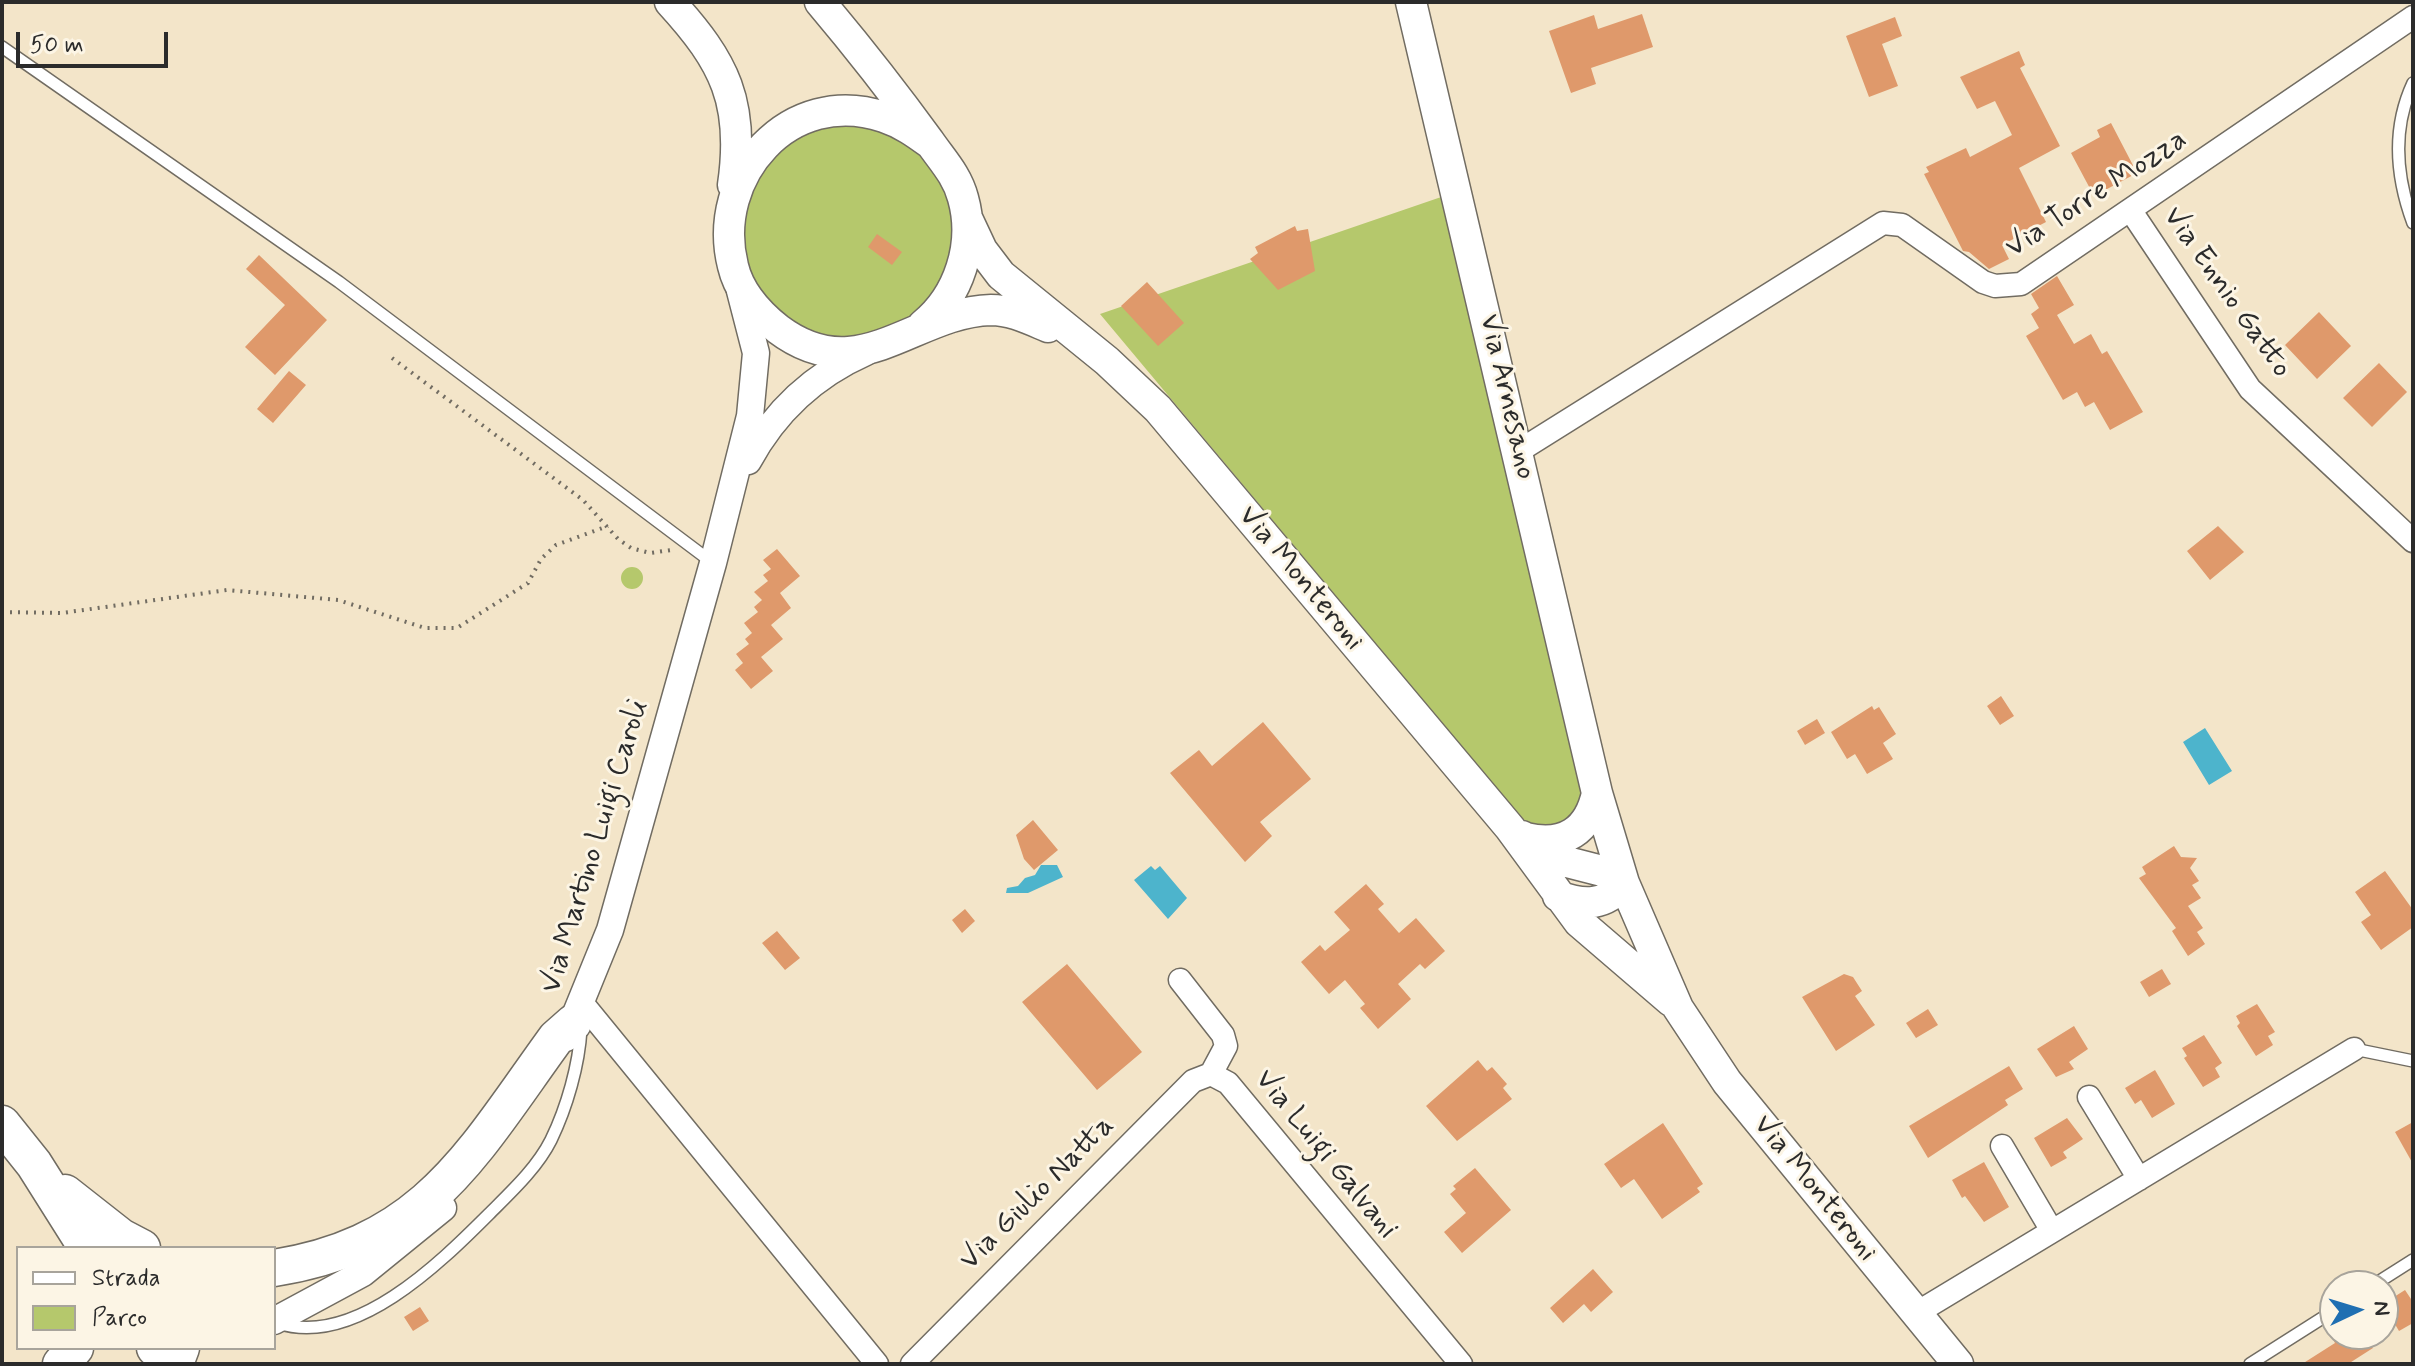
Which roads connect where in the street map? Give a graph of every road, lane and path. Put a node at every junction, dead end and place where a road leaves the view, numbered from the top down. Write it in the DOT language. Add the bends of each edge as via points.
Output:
graph roads {
  1 [pos="670,2"];
  2 [pos="820,2"];
  3 [pos="1411,2"];
  4 [pos="2413,17"];
  5 [pos="2,47"];
  6 [pos="2413,83"];
  7 [pos="931,144"];
  8 [pos="731,203"];
  9 [pos="2131,211"];
  10 [pos="967,218"];
  11 [pos="2413,223"];
  12 [pos="733,268"];
  13 [pos="915,331"];
  14 [pos="1080,339"];
  15 [pos="874,349"];
  16 [pos="392,358"];
  17 [pos="1519,451"];
  18 [pos="728,505"];
  19 [pos="608,526"];
  20 [pos="2413,541"];
  21 [pos="689,545"];
  22 [pos="713,563"];
  23 [pos="2,612"];
  24 [pos="1597,793"];
  25 [pos="1517,832"];
  26 [pos="1624,883"];
  27 [pos="1558,896"];
  28 [pos="1180,980"];
  29 [pos="1678,1008"];
  30 [pos="578,1014"];
  31 [pos="2354,1049"];
  32 [pos="2413,1061"];
  33 [pos="1211,1074"];
  34 [pos="2089,1097"];
  35 [pos="2,1124"];
  36 [pos="2002,1146"];
  37 [pos="34,1164"];
  38 [pos="2139,1179"];
  39 [pos="2052,1231"];
  40 [pos="86,1246"];
  41 [pos="139,1246"];
  42 [pos="276,1268"];
  43 [pos="1915,1314"];
  44 [pos="2319,1320"];
  45 [pos="276,1321"];
  46 [pos="276,1323"];
  47 [pos="877,1364"];
  48 [pos="912,1364"];
  49 [pos="1461,1364"];
  50 [pos="1958,1364"];
  51 [pos="2250,1364"];
  1 -- 8 [label="main road" via="712,50 728,82 737,119"];
  2 -- 7 [label="main road, Via Monteroni"];
  3 -- 17 [label="main road, Via Arnesano"];
  4 -- 9 [label="street, Via Torre Mozza"];
  5 -- 21 [label="lane" via="339,282"];
  6 -- 11 [label="lane" via="2398,144 2399,173"];
  7 -- 8 [label="main road, Via Monteroni" via="883,116 827,112 776,134 740,177"];
  7 -- 10 [label="main road, Via Monteroni" via="955,178"];
  8 -- 12 [label="main road, Via Monteroni" via="728,238"];
  9 -- 17 [label="street, Via Torre Mozza" via="2050,268 2007,287 1973,277 1902,225 1883,223"];
  9 -- 20 [label="street, Via Ennio Gatto" via="2250,389"];
  10 -- 13 [label="main road, Via Monteroni" via="967,247 959,275 935,316"];
  10 -- 14 [label="main road, Via Monteroni" via="1001,275"];
  12 -- 15 [label="main road, Via Monteroni" via="755,307 788,336 829,350"];
  12 -- 18 [label="street, Via Martino Luigi Caroli" via="756,353 756,385"];
  13 -- 14 [label="main road, Via Monteroni" via="991,310 1011,312"];
  13 -- 15 [label="main road, Via Monteroni"];
  14 -- 25 [label="main road, Via Monteroni" via="1158,409"];
  15 -- 18 [label="street, Via Martino Luigi Caroli" via="816,381 772,421"];
  16 -- 19 [label="path" via="583,500"];
  17 -- 24 [label="main road, Via Arnesano"];
  18 -- 22 [label="street, Via Martino Luigi Caroli"];
  19 -- 21 [label="path" via="631,548 650,553"];
  19 -- 23 [label="path" via="556,545 528,583 457,628 425,628 338,600 227,590 62,613"];
  21 -- 22 [label="lane"];
  22 -- 30 [label="street, Via Martino Luigi Caroli" via="610,930"];
  24 -- 25 [label="main road" via="1593,813 1565,839"];
  24 -- 26 [label="main road, Via Monteroni"];
  25 -- 26 [label="main road, Via Monteroni" via="1567,862 1606,872"];
  25 -- 27 [label="main road, Via Monteroni"];
  26 -- 27 [label="main road" via="1598,902 1576,903"];
  26 -- 29 [label="main road, Via Monteroni"];
  27 -- 29 [label="main road, Via Monteroni" via="1600,943"];
  28 -- 33 [label="street, Via Luigi Galvani" via="1223,1035 1226,1046"];
  29 -- 43 [label="main road, Via Monteroni" via="1727,1082"];
  30 -- 42 [label="highway" via="449,1182 413,1214 342,1251"];
  30 -- 45 [label="street, Via Martino Luigi Caroli" via="528,1108 456,1195 363,1273"];
  30 -- 46 [label="lane" via="580,1050 550,1141 507,1196 450,1253 396,1295 322,1327 297,1329"];
  30 -- 47 [label="street"];
  31 -- 32 [label="lane"];
  31 -- 38 [label="street"];
  33 -- 48 [label="street, Via Giulio Natta" via="1193,1081"];
  33 -- 49 [label="street, Via Luigi Galvani" via="1228,1083"];
  34 -- 38 [label="street"];
  35 -- 37 [label="highway"];
  36 -- 39 [label="street"];
  37 -- 40 [label="highway"];
  37 -- 41 [label="highway" via="75,1202"];
  38 -- 39 [label="street"];
  39 -- 43 [label="street"];
  43 -- 50 [label="main road, Via Monteroni"];
  44 -- 51 [label="lane"];
}
